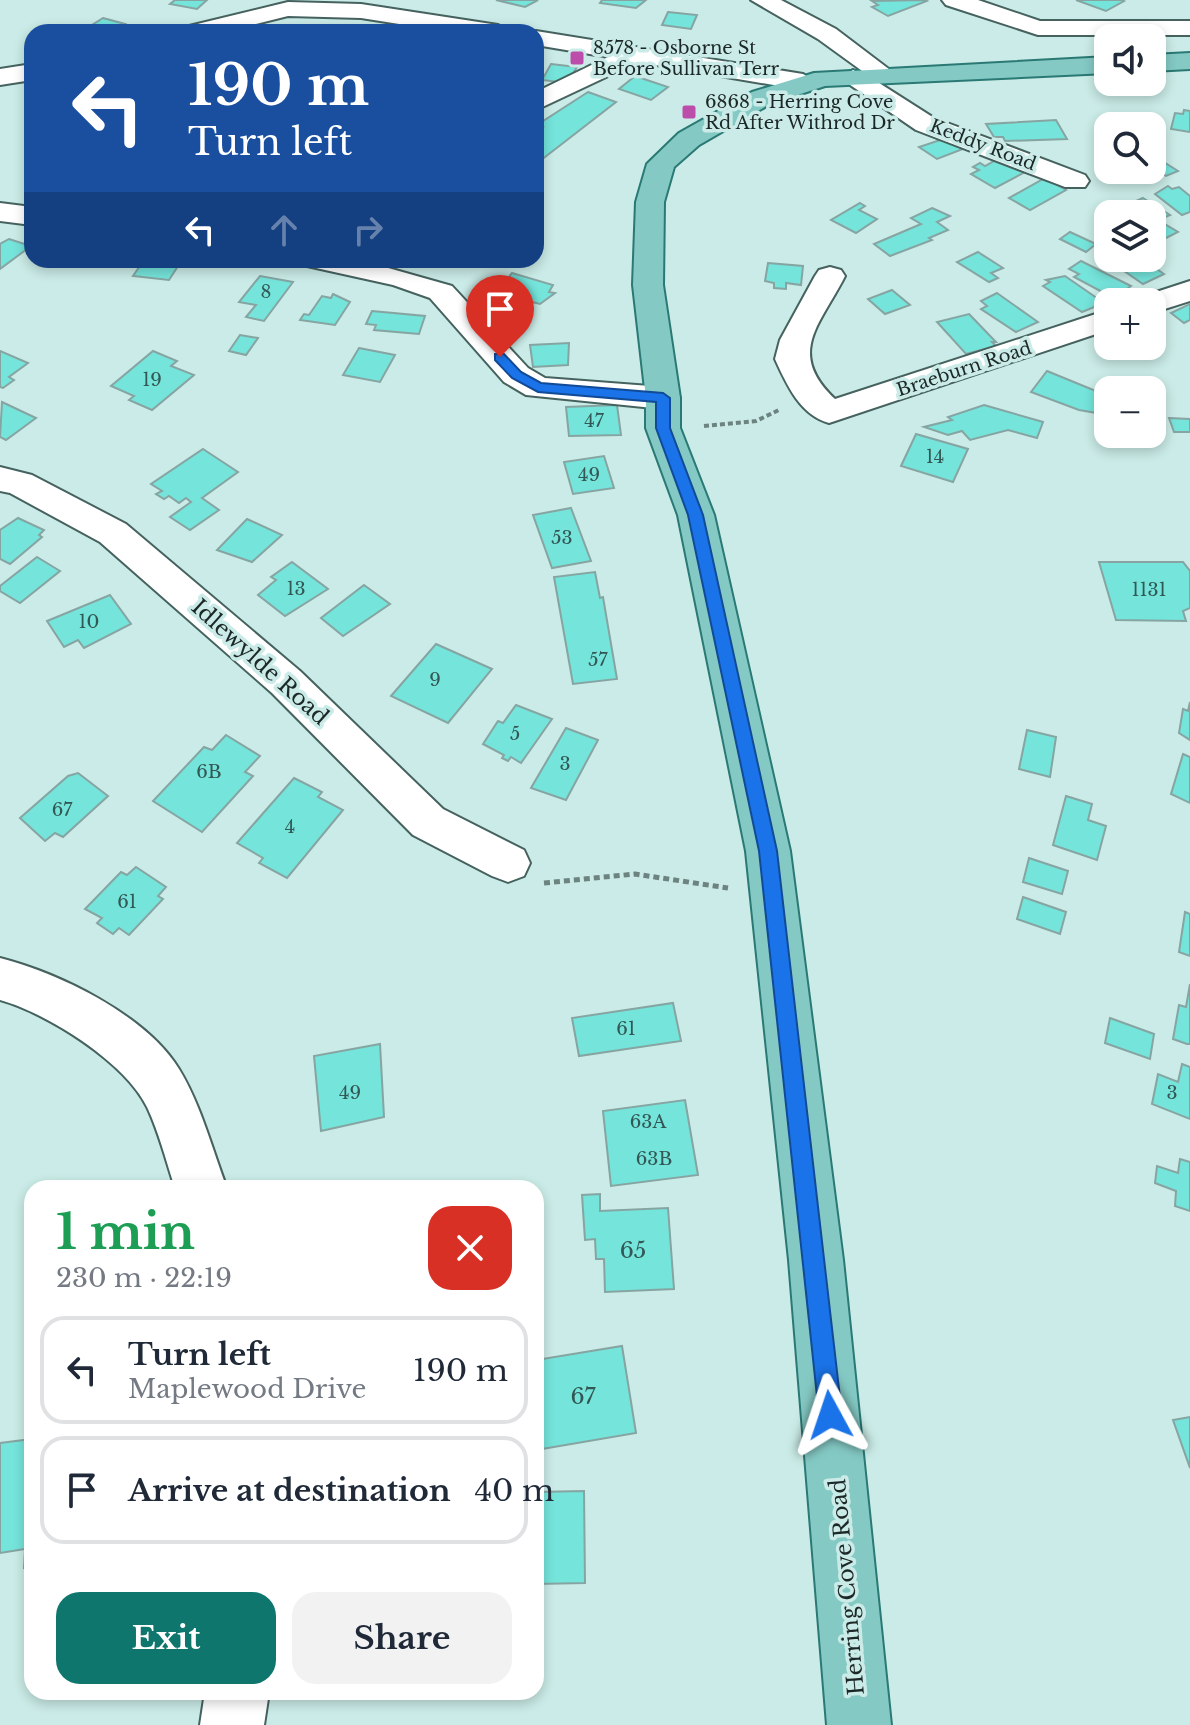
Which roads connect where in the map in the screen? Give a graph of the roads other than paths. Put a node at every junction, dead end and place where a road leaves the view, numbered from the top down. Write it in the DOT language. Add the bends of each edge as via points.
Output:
graph roads {
  1 [pos="324,0"];
  2 [pos="763,0"];
  3 [pos="954,0"];
  4 [pos="361,11"];
  5 [pos="227,24"];
  6 [pos="446,24"];
  7 [pos="1190,28"];
  8 [pos="544,39"];
  9 [pos="637,53"];
  10 [pos="1190,61"];
  11 [pos="1166,62"];
  12 [pos="1094,66"];
  13 [pos="885,76"];
  14 [pos="853,78"];
  15 [pos="803,82"];
  16 [pos="544,98"];
  17 [pos="1075,181"];
  18 [pos="0,212"];
  19 [pos="24,215"];
  20 [pos="355,268"];
  21 [pos="830,276"];
  22 [pos="1190,290"];
  23 [pos="1166,299"];
  24 [pos="1094,325"];
  25 [pos="663,413"];
  26 [pos="0,479"];
  27 [pos="508,863"];
  28 [pos="0,979"];
  29 [pos="198,1180"];
  30 [pos="236,1700"];
  31 [pos="232,1725"];
  32 [pos="859,1725"];
  1 -- 4 [label="street"];
  2 -- 13 [label="street" via="827,34"];
  3 -- 7 [label="street" via="1038,28"];
  4 -- 5 [label="street" via="288,9"];
  4 -- 6 [label="street"];
  8 -- 9 [label="street"];
  9 -- 15 [label="street"];
  9 -- 16 [label="street"];
  10 -- 11 [label="main road"];
  12 -- 13 [label="main road, Herring Cove Road"];
  13 -- 14 [label="main road, Herring Cove Road"];
  14 -- 15 [label="main road, Herring Cove Road"];
  14 -- 17 [label="street, Keddy Road" via="925,124"];
  15 -- 25 [label="main road, Herring Cove Road" via="761,98 689,139 661,164 650,202 648,285"];
  18 -- 19 [label="street"];
  20 -- 25 [label="street" via="441,292 516,375 538,388"];
  21 -- 24 [label="street, Braeburn Road" via="791,354 814,401 829,412"];
  22 -- 23 [label="street"];
  25 -- 32 [label="main road, Herring Cove Road" via="696,515 768,851 816,1260"];
  26 -- 27 [label="street, Idlewylde Road" via="20,483 113,533 286,682 428,822"];
  28 -- 29 [label="street" via="18,982 93,1021 159,1081"];
  30 -- 31 [label="street"];
}
